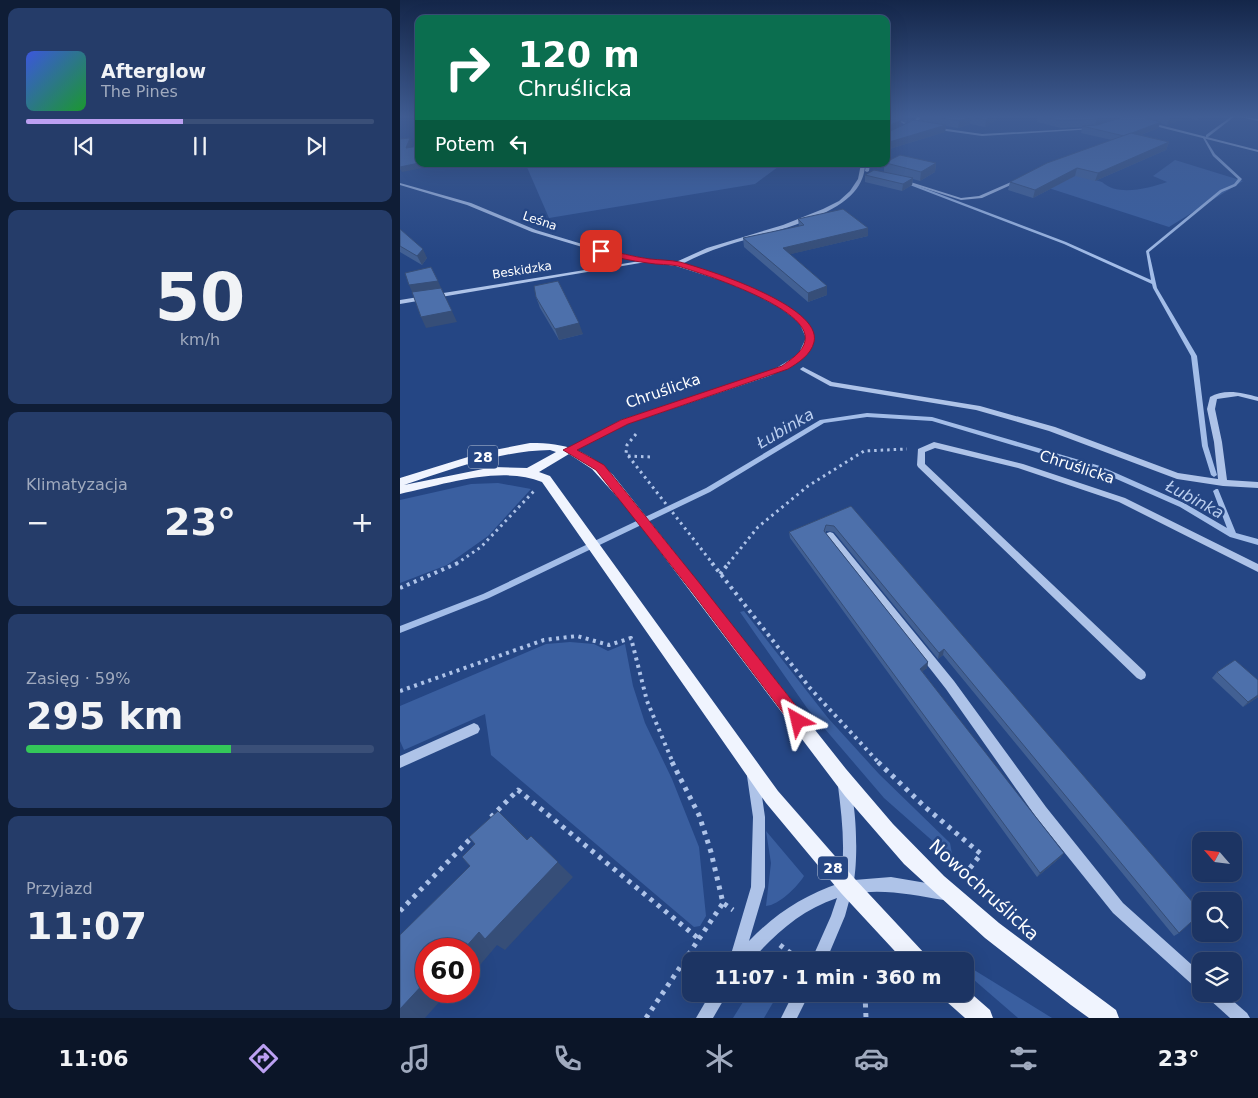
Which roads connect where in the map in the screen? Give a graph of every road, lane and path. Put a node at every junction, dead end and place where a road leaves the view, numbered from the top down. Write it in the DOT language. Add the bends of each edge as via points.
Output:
graph roads {
  1 [pos="865,167"];
  2 [pos="893,177"];
  3 [pos="1025,177"];
  4 [pos="400,184"];
  5 [pos="648,261"];
  6 [pos="677,264"];
  7 [pos="400,302"];
  8 [pos="803,369"];
  9 [pos="1258,399"];
  10 [pos="569,450"];
  11 [pos="921,451"];
  12 [pos="651,457"];
  13 [pos="529,472"];
  14 [pos="400,482"];
  15 [pos="549,483"];
  16 [pos="1223,483"];
  17 [pos="1258,485"];
  18 [pos="400,490"];
  19 [pos="830,535"];
  20 [pos="1258,568"];
  21 [pos="720,574"];
  22 [pos="400,588"];
  23 [pos="1141,675"];
  24 [pos="400,692"];
  25 [pos="474,730"];
  26 [pos="400,762"];
  27 [pos="752,771"];
  28 [pos="843,780"];
  29 [pos="483,825"];
  30 [pos="476,832"];
  31 [pos="966,873"];
  32 [pos="848,886"];
  33 [pos="950,894"];
  34 [pos="400,911"];
  35 [pos="699,939"];
  36 [pos="739,952"];
  37 [pos="749,952"];
  38 [pos="822,952"];
  39 [pos="910,952"];
  40 [pos="1192,975"];
  41 [pos="714,1002"];
  42 [pos="797,1002"];
  43 [pos="865,1002"];
  44 [pos="964,1002"];
  45 [pos="1223,1002"];
  46 [pos="646,1018"];
  47 [pos="704,1018"];
  48 [pos="789,1018"];
  49 [pos="866,1018"];
  50 [pos="982,1018"];
  51 [pos="1108,1018"];
  52 [pos="1242,1018"];
  1 -- 6 [label="street" via="866,173 851,193 836,204 791,223 708,249"];
  2 -- 3 [label="street" via="961,200 980,197"];
  4 -- 5 [label="street, Leśna" via="469,204 534,231"];
  5 -- 6 [label="street, Leśna"];
  5 -- 7 [label="street, Beskidzka"];
  6 -- 10 [label="street, Chruślicka" via="779,303 809,332 810,342 806,349 785,368 624,422"];
  8 -- 16 [label="street" via="830,384 977,408 1052,429 1177,476"];
  9 -- 16 [label="street" via="1238,394 1214,397 1211,409"];
  10 -- 13 [label="main road"];
  10 -- 14 [label="main road, 28" via="533,447 500,451"];
  10 -- 28 [label="main road, 28" via="600,467"];
  11 -- 20 [label="street, Chruślicka" via="934,445 1020,466 1122,500"];
  11 -- 21 [label="path" via="899,448 864,451 808,486 758,527"];
  11 -- 23 [label="street" via="921,466"];
  12 -- 21 [label="path" via="627,455"];
  13 -- 15 [label="main road, 28"];
  13 -- 18 [label="main road, 28" via="493,471"];
  15 -- 22 [label="path" via="512,511 489,539 450,568"];
  15 -- 27 [label="main road, 28"];
  16 -- 17 [label="street"];
  19 -- 40 [label="street" via="950,685 1042,812 1118,908"];
  21 -- 31 [label="path" via="838,720 922,806 981,854"];
  24 -- 35 [label="path" via="544,640 577,636 609,644 631,638 647,701 698,816 711,852 723,903"];
  25 -- 26 [label="street"];
  27 -- 32 [label="main road, 28"];
  27 -- 36 [label="street" via="759,817 758,887"];
  28 -- 32 [label="street" via="851,831"];
  28 -- 33 [label="main road, Nowochruślicka / 28" via="887,832"];
  29 -- 35 [label="path" via="518,790"];
  30 -- 34 [label="path"];
  32 -- 33 [label="street" via="885,884"];
  32 -- 37 [label="street" via="814,898 764,933"];
  32 -- 38 [label="street" via="839,919"];
  32 -- 39 [label="main road, 28"];
  33 -- 51 [label="main road, Nowochruślicka / 28" via="1041,971"];
  35 -- 46 [label="path"];
  41 -- 47 [label="street"];
  42 -- 48 [label="street"];
  43 -- 49 [label="path"];
  44 -- 50 [label="main road"];
  45 -- 52 [label="street"];
}
